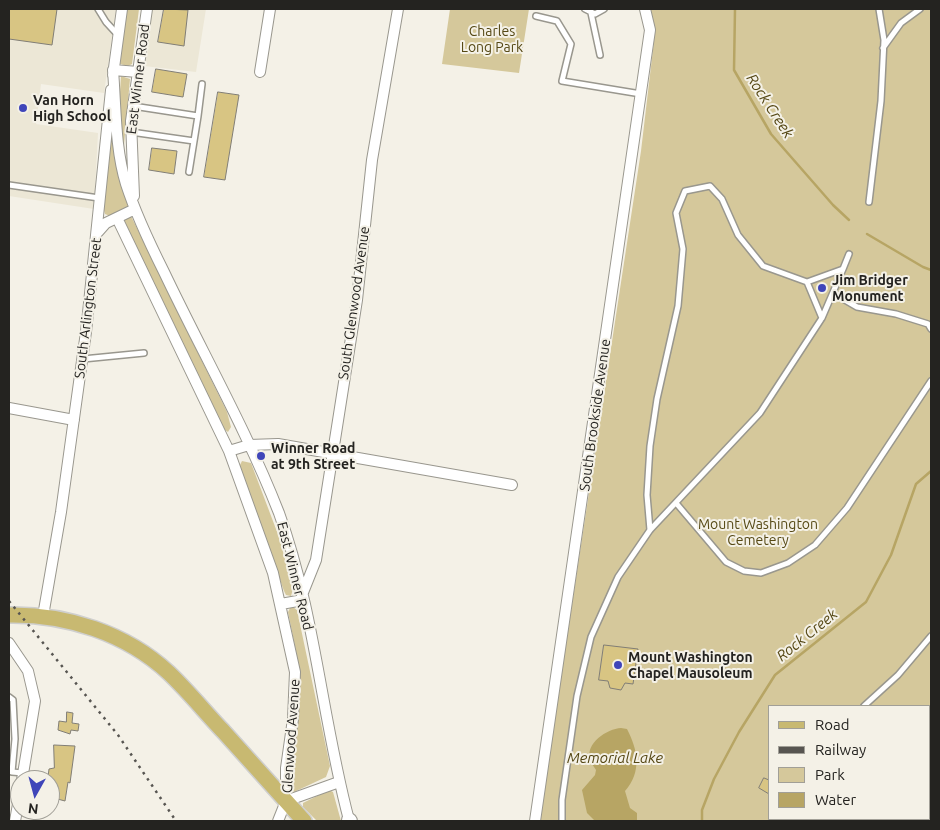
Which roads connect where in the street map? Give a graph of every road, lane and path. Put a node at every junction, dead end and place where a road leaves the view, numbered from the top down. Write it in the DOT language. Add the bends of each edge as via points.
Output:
graph roads {
  1 [pos="98,9"];
  2 [pos="122,9"];
  3 [pos="147,9"];
  4 [pos="270,9"];
  5 [pos="398,9"];
  6 [pos="585,9"];
  7 [pos="604,9"];
  8 [pos="645,9"];
  9 [pos="879,9"];
  10 [pos="920,9"];
  11 [pos="591,13"];
  12 [pos="536,16"];
  13 [pos="118,35"];
  14 [pos="883,48"];
  15 [pos="600,55"];
  16 [pos="114,70"];
  17 [pos="138,72"];
  18 [pos="260,72"];
  19 [pos="202,84"];
  20 [pos="641,94"];
  21 [pos="133,106"];
  22 [pos="198,116"];
  23 [pos="130,132"];
  24 [pos="194,141"];
  25 [pos="189,172"];
  26 [pos="9,185"];
  27 [pos="100,198"];
  28 [pos="868,202"];
  29 [pos="135,209"];
  30 [pos="117,218"];
  31 [pos="98,232"];
  32 [pos="849,254"];
  33 [pos="843,269"];
  34 [pos="807,282"];
  35 [pos="833,293"];
  36 [pos="822,318"];
  37 [pos="931,329"];
  38 [pos="144,353"];
  39 [pos="82,359"];
  40 [pos="931,381"];
  41 [pos="9,408"];
  42 [pos="74,420"];
  43 [pos="249,445"];
  44 [pos="229,451"];
  45 [pos="332,452"];
  46 [pos="512,485"];
  47 [pos="676,503"];
  48 [pos="650,530"];
  49 [pos="303,598"];
  50 [pos="281,604"];
  51 [pos="44,611"];
  52 [pos="9,615"];
  53 [pos="931,636"];
  54 [pos="9,642"];
  55 [pos="9,697"];
  56 [pos="865,705"];
  57 [pos="10,770"];
  58 [pos="24,770"];
  59 [pos="339,782"];
  60 [pos="286,801"];
  61 [pos="278,821"];
  62 [pos="304,821"];
  63 [pos="349,821"];
  64 [pos="534,821"];
  65 [pos="562,821"];
  1 -- 13 [label="lane"];
  2 -- 13 [label="street, South Arlington Street"];
  3 -- 17 [label="street, East Winner Road"];
  4 -- 18 [label="street"];
  5 -- 45 [label="street, South Glenwood Avenue" via="372,160 357,300"];
  6 -- 11 [label="lane"];
  7 -- 11 [label="lane"];
  8 -- 20 [label="street, South Brookside Avenue" via="650,30"];
  9 -- 14 [label="lane"];
  10 -- 14 [label="lane" via="901,23"];
  11 -- 15 [label="lane"];
  12 -- 20 [label="lane" via="557,21 571,44 562,81"];
  13 -- 16 [label="street, South Arlington Street"];
  14 -- 28 [label="lane" via="881,101"];
  16 -- 17 [label="street"];
  16 -- 27 [label="street, South Arlington Street"];
  16 -- 29 [label="street, East Winner Road" via="121,161"];
  17 -- 21 [label="street, East Winner Road"];
  19 -- 22 [label="lane"];
  20 -- 64 [label="street, South Brookside Avenue"];
  21 -- 22 [label="lane"];
  21 -- 23 [label="street, East Winner Road"];
  22 -- 24 [label="lane"];
  23 -- 24 [label="lane"];
  23 -- 29 [label="street, East Winner Road"];
  24 -- 25 [label="lane"];
  26 -- 27 [label="lane"];
  27 -- 31 [label="street, South Arlington Street"];
  29 -- 30 [label="street"];
  29 -- 43 [label="street, East Winner Road"];
  30 -- 31 [label="street"];
  30 -- 44 [label="street, East Winner Road"];
  31 -- 39 [label="street, South Arlington Street"];
  32 -- 33 [label="lane"];
  33 -- 34 [label="lane"];
  33 -- 35 [label="lane"];
  34 -- 36 [label="lane"];
  34 -- 48 [label="lane" via="763,266 738,235 722,199 710,186 685,191 676,213 683,249 678,306 650,446 647,495"];
  35 -- 36 [label="lane"];
  35 -- 37 [label="lane" via="857,307 896,314 928,324"];
  36 -- 47 [label="lane" via="760,414"];
  38 -- 39 [label="lane"];
  39 -- 42 [label="street, South Arlington Street"];
  40 -- 47 [label="lane" via="847,508 816,545 788,563 761,574 744,572 726,562"];
  41 -- 42 [label="street"];
  42 -- 51 [label="street, South Arlington Street"];
  43 -- 44 [label="street"];
  43 -- 45 [label="street" via="278,444"];
  43 -- 49 [label="street, East Winner Road" via="279,515"];
  44 -- 50 [label="street, East Winner Road"];
  45 -- 46 [label="street"];
  45 -- 49 [label="street, South Glenwood Avenue" via="316,560"];
  47 -- 48 [label="lane"];
  48 -- 65 [label="lane" via="618,577 592,637 577,696 562,800"];
  49 -- 50 [label="street"];
  49 -- 59 [label="street, East Winner Road"];
  50 -- 60 [label="street, Glenwood Avenue" via="296,672 286,768"];
  51 -- 52 [label="main road"];
  51 -- 60 [label="main road" via="104,632 157,662"];
  53 -- 56 [label="lane" via="898,675"];
  54 -- 58 [label="street" via="28,671 35,702"];
  55 -- 57 [label="lane" via="13,700 16,720"];
  59 -- 60 [label="street"];
  59 -- 63 [label="street, East Winner Road"];
  60 -- 61 [label="street"];
  60 -- 62 [label="main road"];
}
